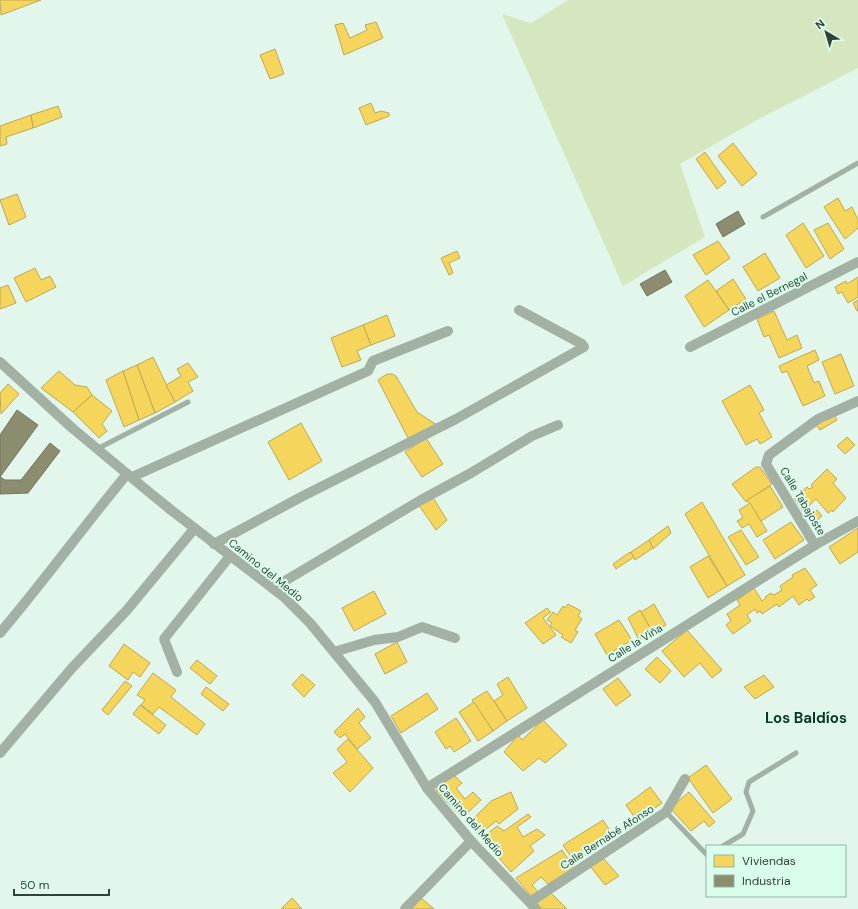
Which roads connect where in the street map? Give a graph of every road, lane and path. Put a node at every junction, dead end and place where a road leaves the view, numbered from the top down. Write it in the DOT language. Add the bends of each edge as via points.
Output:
graph roads {
  1 [pos="858,163"];
  2 [pos="763,217"];
  3 [pos="858,262"];
  4 [pos="519,310"];
  5 [pos="448,331"];
  6 [pos="690,347"];
  7 [pos="0,362"];
  8 [pos="858,401"];
  9 [pos="188,402"];
  10 [pos="558,424"];
  11 [pos="97,449"];
  12 [pos="129,476"];
  13 [pos="858,520"];
  14 [pos="194,529"];
  15 [pos="214,544"];
  16 [pos="815,545"];
  17 [pos="230,556"];
  18 [pos="273,588"];
  19 [pos="0,633"];
  20 [pos="455,638"];
  21 [pos="334,652"];
  22 [pos="177,672"];
  23 [pos="0,753"];
  24 [pos="796,753"];
  25 [pos="684,779"];
  26 [pos="427,788"];
  27 [pos="666,812"];
  28 [pos="471,841"];
  29 [pos="725,845"];
  30 [pos="706,854"];
  31 [pos="533,906"];
  32 [pos="405,909"];
  1 -- 2 [label="lane"];
  3 -- 6 [label="street, Calle el Bernegal"];
  4 -- 15 [label="street" via="584,347 456,419"];
  5 -- 12 [label="street" via="373,361 368,371"];
  7 -- 11 [label="street, Camino del Medio"];
  8 -- 16 [label="street, Calle Tabajoste" via="818,419 769,455 766,464"];
  9 -- 11 [label="lane"];
  10 -- 18 [label="street" via="532,436"];
  11 -- 12 [label="street, Camino del Medio"];
  12 -- 14 [label="street, Camino del Medio"];
  12 -- 19 [label="street" via="90,519"];
  13 -- 16 [label="street, Calle la Viña"];
  14 -- 15 [label="street, Camino del Medio"];
  14 -- 23 [label="street" via="127,610 72,668"];
  15 -- 17 [label="street, Camino del Medio"];
  16 -- 26 [label="street, Calle la Viña"];
  17 -- 18 [label="street, Camino del Medio"];
  17 -- 22 [label="street" via="164,639"];
  18 -- 21 [label="street, Camino del Medio"];
  20 -- 21 [label="street" via="422,627 398,637 374,640"];
  21 -- 26 [label="street, Camino del Medio" via="375,702"];
  24 -- 29 [label="lane" via="749,782 746,792 753,811 743,834"];
  25 -- 27 [label="street, Calle Bernabé Afonso"];
  26 -- 28 [label="street, Camino del Medio"];
  27 -- 30 [label="lane"];
  27 -- 31 [label="street, Calle Bernabé Afonso"];
  28 -- 31 [label="street, Camino del Medio"];
  28 -- 32 [label="street"];
}
